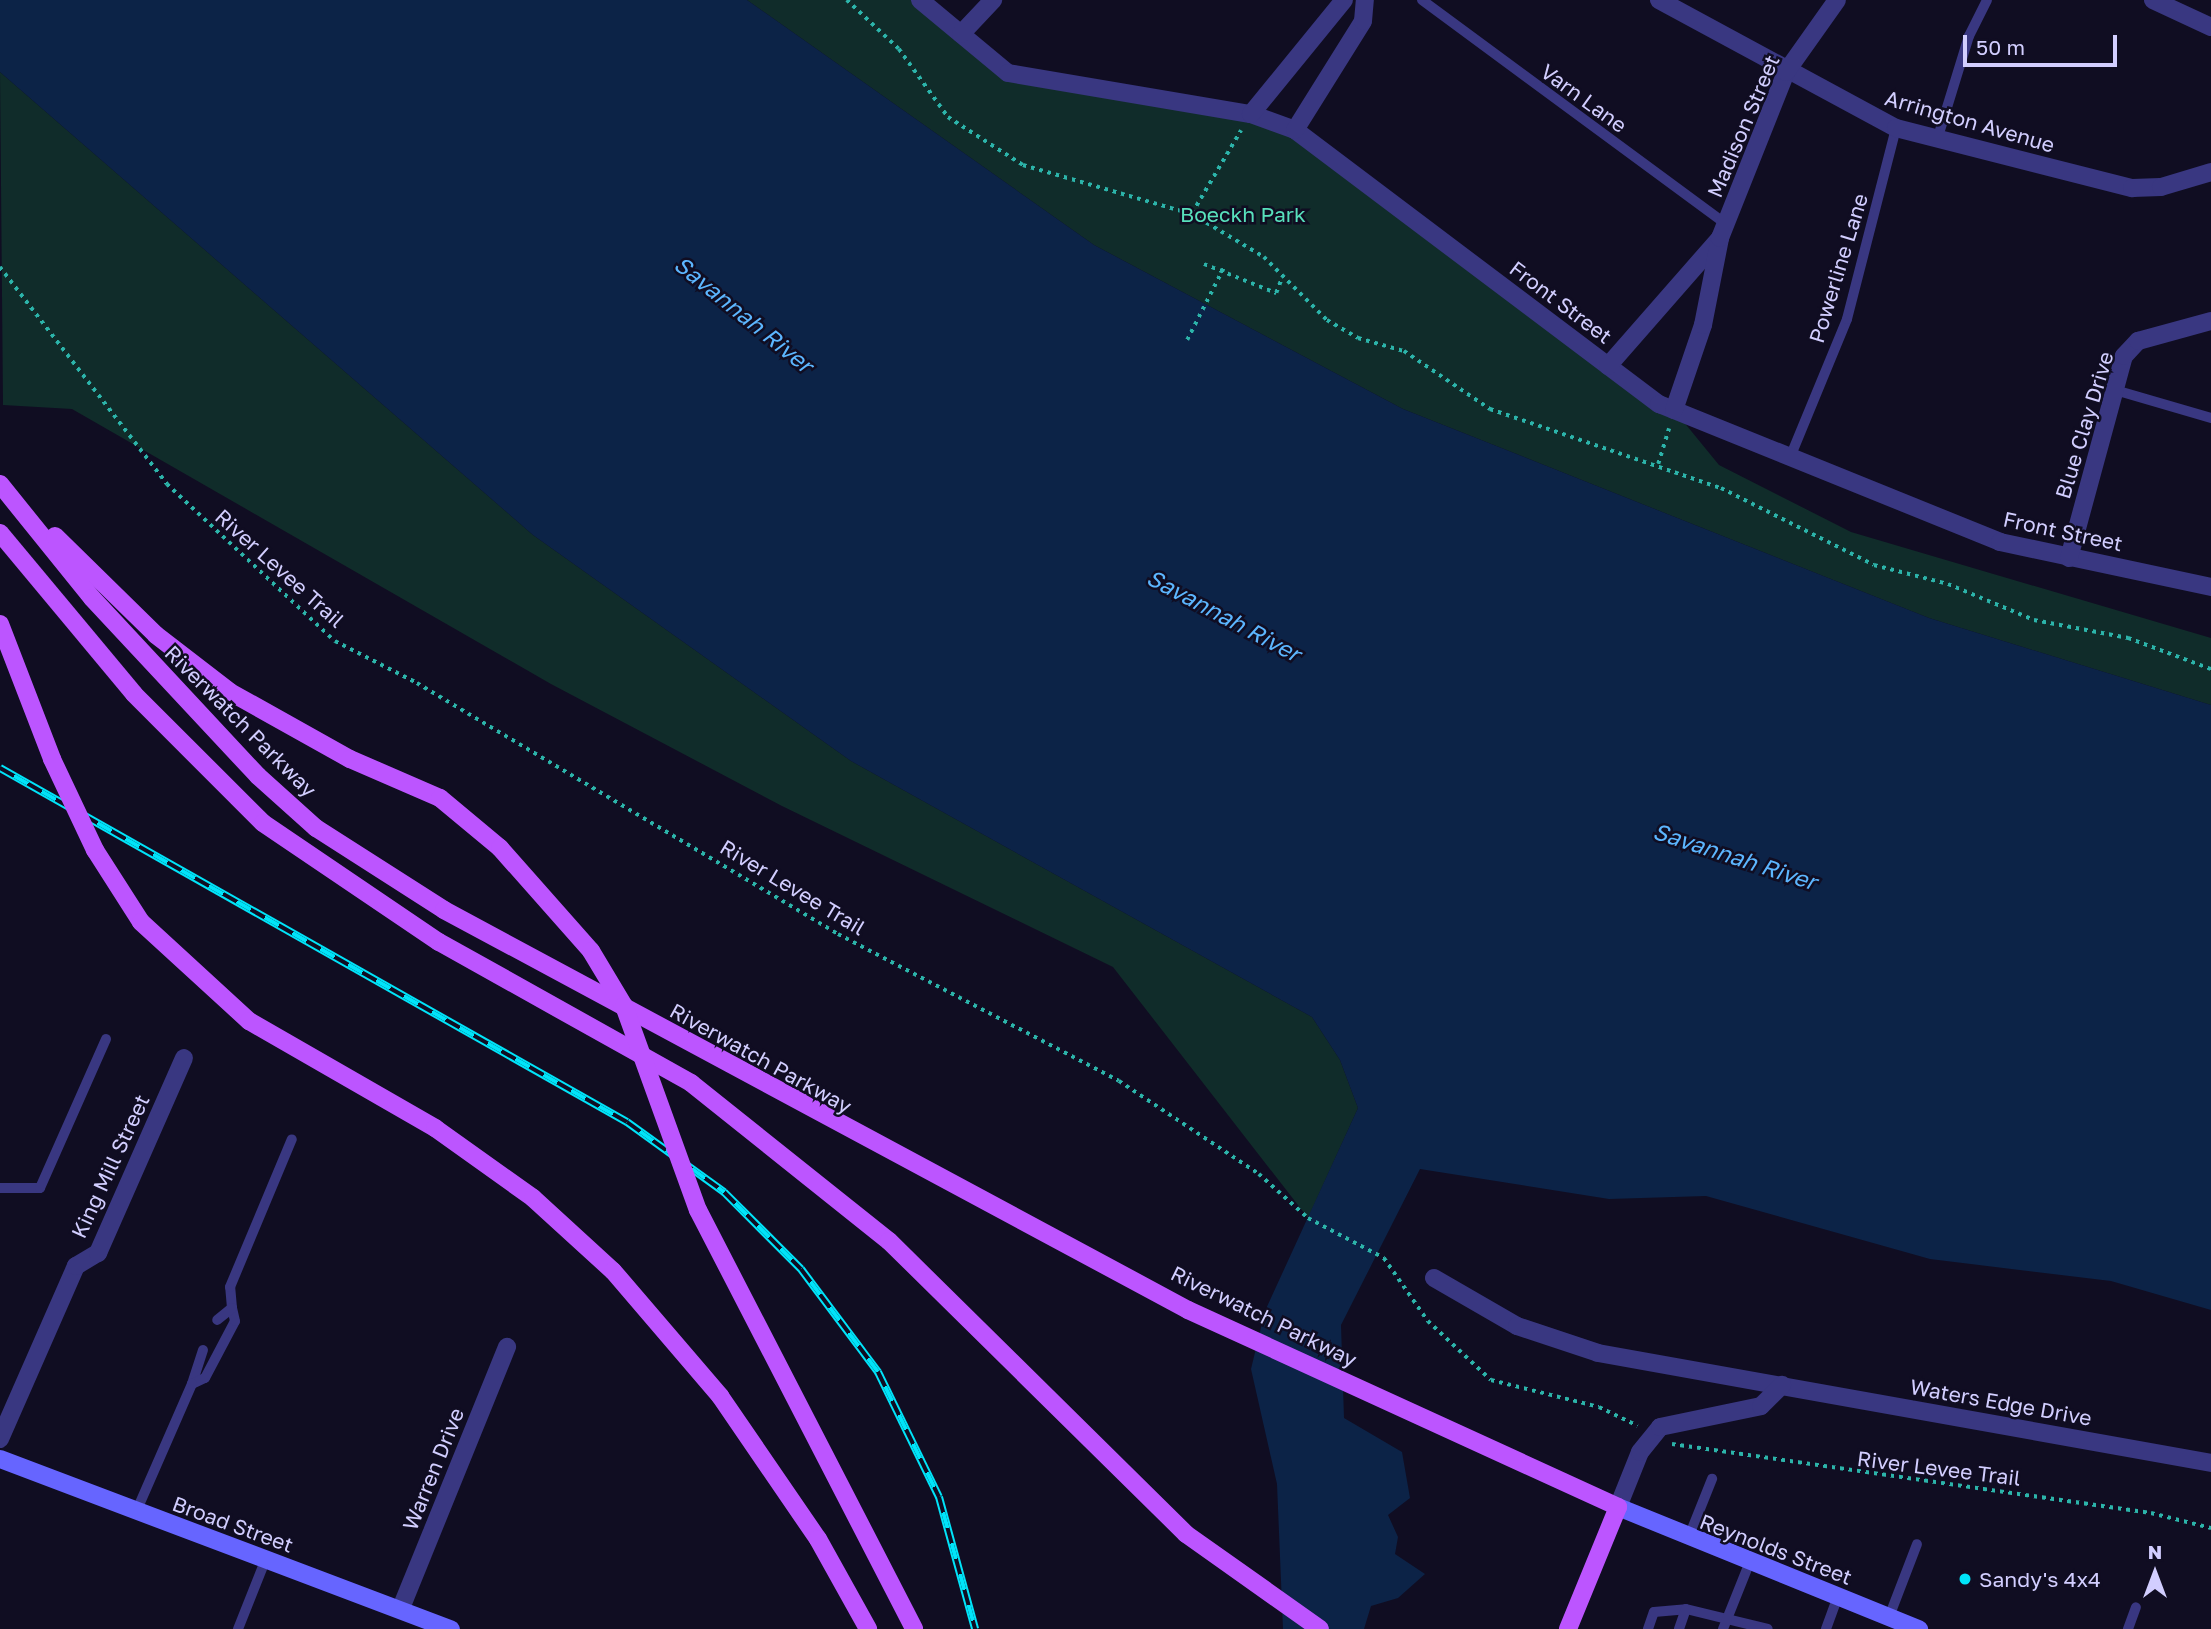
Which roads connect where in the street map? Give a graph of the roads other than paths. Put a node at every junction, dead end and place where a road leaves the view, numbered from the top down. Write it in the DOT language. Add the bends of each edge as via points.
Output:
graph roads {
  1 [pos="920,0"];
  2 [pos="993,0"];
  3 [pos="1344,0"];
  4 [pos="1365,0"];
  5 [pos="1422,0"];
  6 [pos="1659,0"];
  7 [pos="1837,0"];
  8 [pos="1987,0"];
  9 [pos="2153,0"];
  10 [pos="2211,27"];
  11 [pos="961,34"];
  12 [pos="1786,72"];
  13 [pos="1251,114"];
  14 [pos="1896,128"];
  15 [pos="1295,130"];
  16 [pos="1937,140"];
  17 [pos="2211,172"];
  18 [pos="1723,231"];
  19 [pos="2211,321"];
  20 [pos="1608,366"];
  21 [pos="2115,390"];
  22 [pos="1674,410"];
  23 [pos="2211,418"];
  24 [pos="1791,455"];
  25 [pos="0,483"];
  26 [pos="0,533"];
  27 [pos="2069,558"];
  28 [pos="2211,587"];
  29 [pos="0,624"];
  30 [pos="106,1040"];
  31 [pos="184,1058"];
  32 [pos="292,1139"];
  33 [pos="0,1188"];
  34 [pos="1434,1278"];
  35 [pos="232,1308"];
  36 [pos="217,1320"];
  37 [pos="507,1347"];
  38 [pos="203,1350"];
  39 [pos="192,1384"];
  40 [pos="1782,1385"];
  41 [pos="0,1439"];
  42 [pos="0,1459"];
  43 [pos="2211,1463"];
  44 [pos="1712,1479"];
  45 [pos="1618,1507"];
  46 [pos="135,1512"];
  47 [pos="1688,1539"];
  48 [pos="1917,1544"];
  49 [pos="265,1561"];
  50 [pos="1749,1564"];
  51 [pos="1837,1598"];
  52 [pos="2136,1607"];
  53 [pos="401,1608"];
  54 [pos="1686,1609"];
  55 [pos="1728,1615"];
  56 [pos="1889,1618"];
  57 [pos="238,1629"];
  58 [pos="451,1629"];
  59 [pos="868,1629"];
  60 [pos="914,1629"];
  61 [pos="1320,1629"];
  62 [pos="1568,1629"];
  63 [pos="1648,1629"];
  64 [pos="1679,1629"];
  65 [pos="1723,1629"];
  66 [pos="1768,1629"];
  67 [pos="1826,1629"];
  68 [pos="1919,1629"];
  69 [pos="2128,1629"];
  1 -- 11 [label="street, Front Street"];
  2 -- 11 [label="street"];
  3 -- 13 [label="street"];
  4 -- 15 [label="street" via="1363,21"];
  5 -- 18 [label="lane, Varn Lane"];
  6 -- 12 [label="street, Arrington Avenue"];
  7 -- 12 [label="street, Madison Street"];
  8 -- 16 [label="lane" via="1969,36"];
  9 -- 10 [label="street"];
  11 -- 13 [label="street, Front Street" via="1008,73"];
  12 -- 14 [label="street, Arrington Avenue"];
  12 -- 18 [label="street, Madison Street"];
  13 -- 15 [label="street, Front Street"];
  14 -- 16 [label="street, Arrington Avenue"];
  14 -- 24 [label="lane, Powerline Lane" via="1847,319"];
  15 -- 20 [label="street, Front Street"];
  16 -- 17 [label="street, Arrington Avenue" via="2132,188 2161,187"];
  18 -- 20 [label="street, Madison Street"];
  18 -- 22 [label="street, Madison Street" via="1703,325"];
  19 -- 21 [label="street, Blue Clay Drive" via="2138,341 2124,356"];
  20 -- 22 [label="street, Front Street"];
  21 -- 23 [label="lane"];
  21 -- 27 [label="street, Blue Clay Drive"];
  22 -- 24 [label="street, Front Street"];
  24 -- 27 [label="street, Front Street" via="1979,535"];
  25 -- 45 [label="main road, Riverwatch Parkway" via="201,720 316,828 444,910 1188,1310"];
  25 -- 60 [label="main road, bridge" via="156,635 230,692 350,759 440,798 500,848 591,951 624,1006 698,1210"];
  26 -- 61 [label="main road" via="134,694 263,823 439,942 691,1083 889,1241 1186,1534"];
  27 -- 28 [label="street, Front Street"];
  29 -- 59 [label="main road, bridge" via="52,759 95,850 141,922 248,1021 435,1128 533,1198 674,1335 818,1539"];
  30 -- 33 [label="lane" via="40,1188"];
  31 -- 41 [label="street, King Mill Street" via="98,1253 76,1266"];
  32 -- 35 [label="lane" via="230,1287"];
  34 -- 40 [label="street, Waters Edge Drive" via="1554,1342"];
  35 -- 36 [label="lane"];
  35 -- 39 [label="lane" via="235,1321 205,1378"];
  37 -- 53 [label="street, Warren Drive"];
  38 -- 39 [label="lane"];
  39 -- 46 [label="lane"];
  40 -- 43 [label="street, Waters Edge Drive"];
  40 -- 45 [label="street" via="1761,1406 1660,1427 1640,1452"];
  42 -- 46 [label="main road, Broad Street"];
  44 -- 47 [label="lane"];
  45 -- 47 [label="main road, Reynolds Street"];
  45 -- 62 [label="main road"];
  46 -- 49 [label="main road, Broad Street"];
  47 -- 50 [label="main road, Reynolds Street"];
  48 -- 56 [label="lane"];
  49 -- 53 [label="main road, Broad Street"];
  49 -- 57 [label="lane"];
  50 -- 51 [label="main road, Reynolds Street"];
  50 -- 55 [label="lane"];
  51 -- 56 [label="main road, Reynolds Street"];
  51 -- 67 [label="lane"];
  52 -- 69 [label="lane"];
  53 -- 58 [label="main road, Broad Street"];
  54 -- 55 [label="lane"];
  54 -- 63 [label="lane" via="1654,1612"];
  54 -- 64 [label="lane"];
  55 -- 65 [label="lane"];
  55 -- 66 [label="lane"];
  56 -- 68 [label="main road, Reynolds Street"];
}
